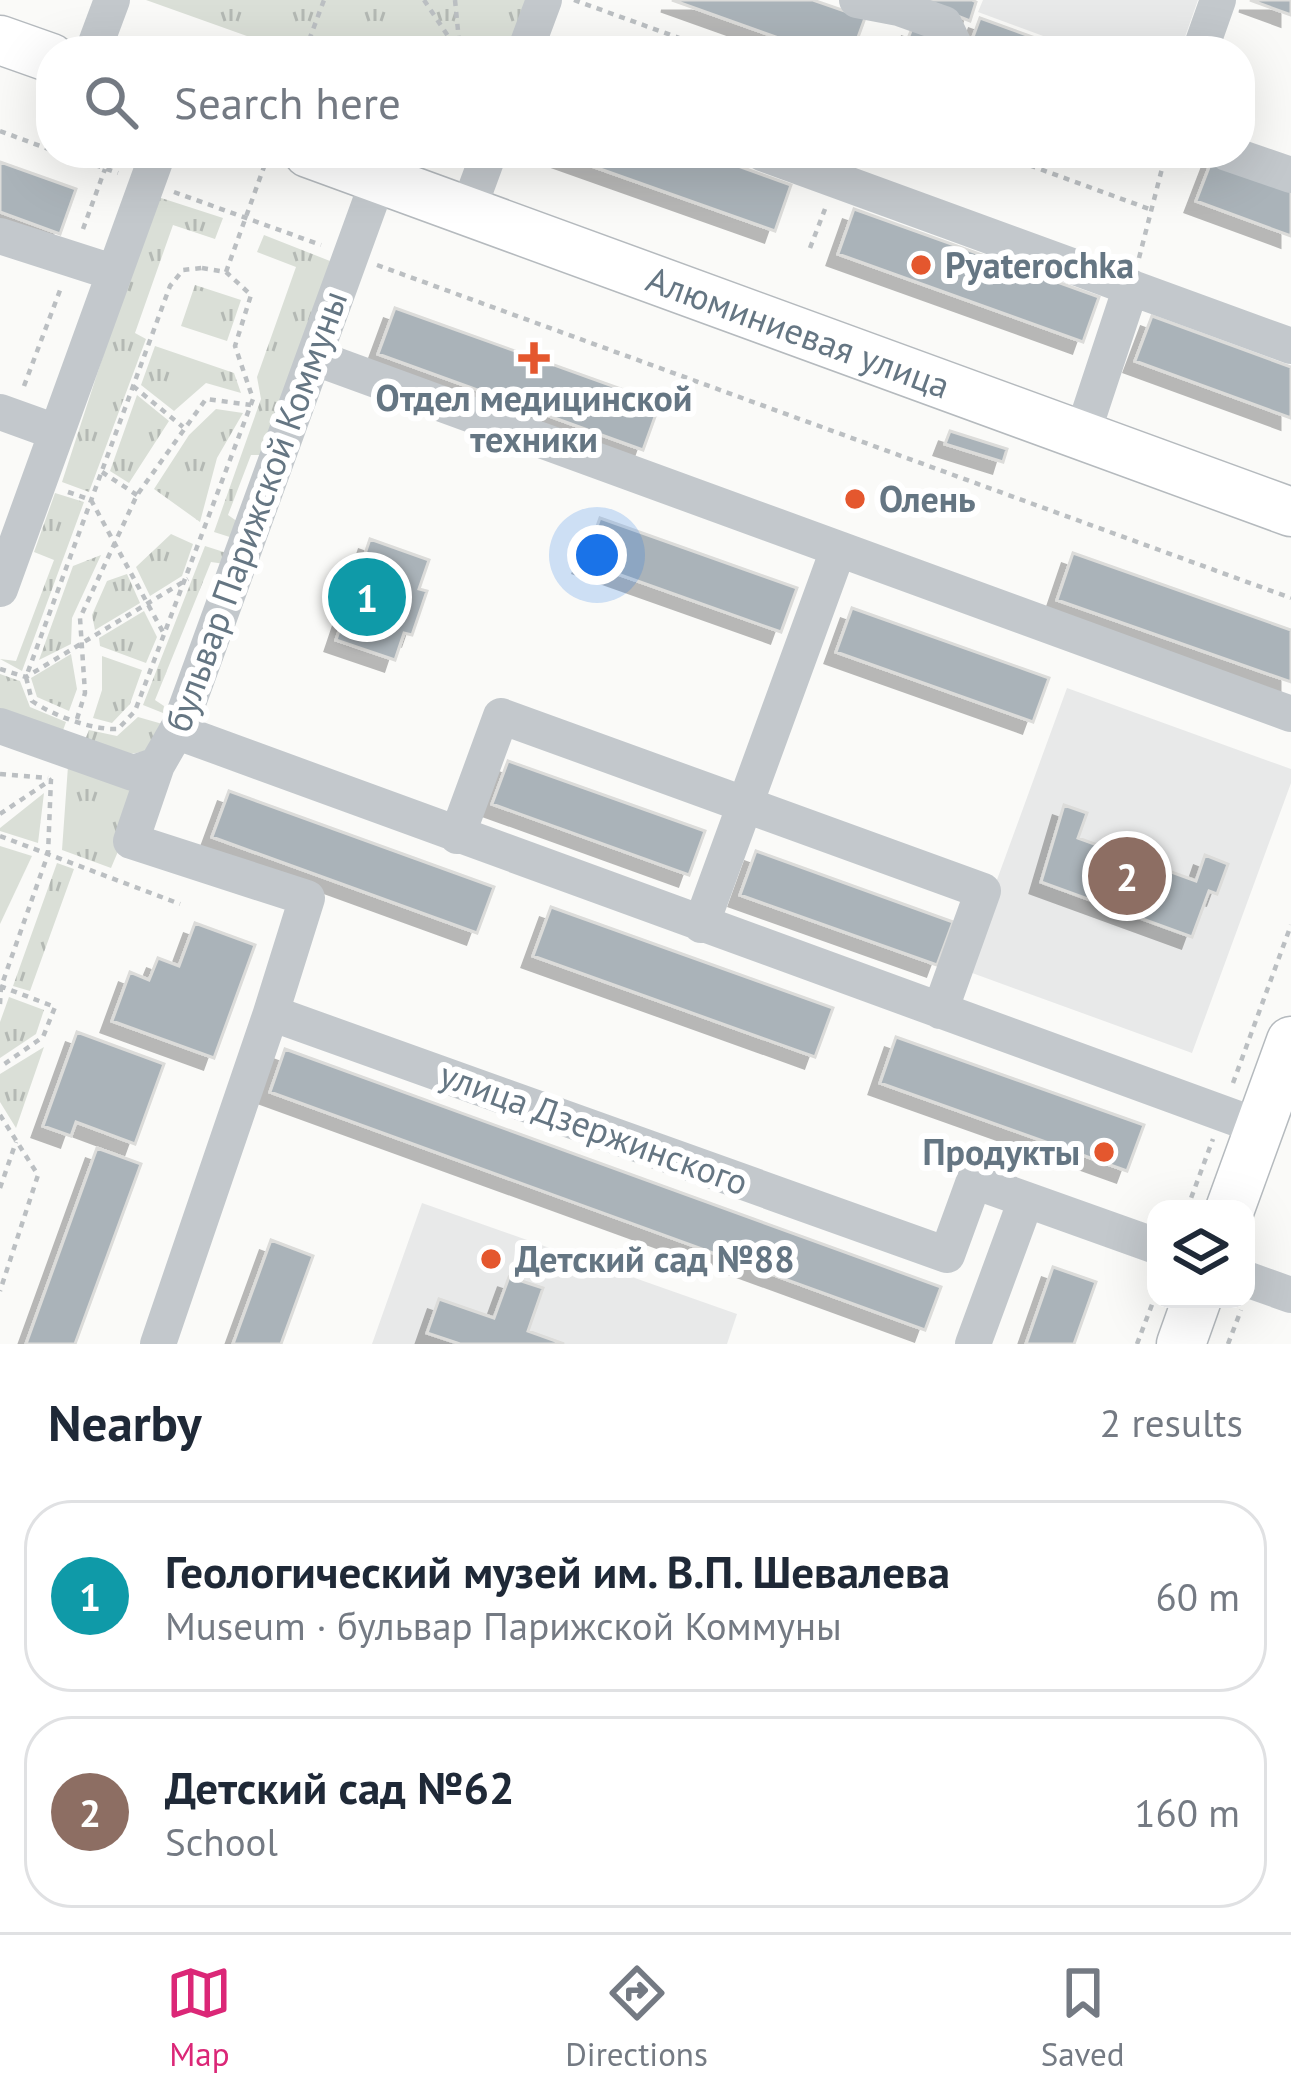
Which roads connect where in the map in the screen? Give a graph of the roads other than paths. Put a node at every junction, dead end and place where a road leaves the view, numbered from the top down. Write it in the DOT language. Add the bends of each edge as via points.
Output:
graph roads {
  1 [pos="112,0"];
  2 [pos="544,0"];
  3 [pos="856,0"];
  4 [pos="1219,0"];
  5 [pos="900,4"];
  6 [pos="99,36"];
  7 [pos="531,36"];
  8 [pos="950,36"];
  9 [pos="1206,36"];
  10 [pos="0,40"];
  11 [pos="36,53"];
  12 [pos="1255,163"];
  13 [pos="152,168"];
  14 [pos="351,168"];
  15 [pos="483,168"];
  16 [pos="802,168"];
  17 [pos="1291,175"];
  18 [pos="379,178"];
  19 [pos="468,210"];
  20 [pos="0,236"];
  21 [pos="112,272"];
  22 [pos="1131,287"];
  23 [pos="1291,346"];
  24 [pos="316,358"];
  25 [pos="6,415"];
  26 [pos="53,431"];
  27 [pos="1082,435"];
  28 [pos="1291,512"];
  29 [pos="838,550"];
  30 [pos="0,589"];
  31 [pos="1291,714"];
  32 [pos="0,726"];
  33 [pos="178,732"];
  34 [pos="157,765"];
  35 [pos="745,805"];
  36 [pos="458,836"];
  37 [pos="701,925"];
  38 [pos="940,1011"];
  39 [pos="271,1013"];
  40 [pos="1291,1041"];
  41 [pos="1241,1121"];
  42 [pos="1026,1200"];
  43 [pos="1231,1200"];
  44 [pos="1147,1243"];
  45 [pos="1255,1282"];
  46 [pos="1291,1295"];
  47 [pos="1194,1308"];
  48 [pos="158,1344"];
  49 [pos="974,1344"];
  50 [pos="1181,1344"];
  1 -- 6 [label="street"];
  2 -- 7 [label="street"];
  3 -- 5 [label="street"];
  4 -- 9 [label="street"];
  5 -- 8 [label="street" via="944,24"];
  10 -- 11 [label="main road"];
  12 -- 17 [label="street"];
  13 -- 21 [label="street"];
  14 -- 18 [label="main road, Алюминиевая улица"];
  15 -- 19 [label="street"];
  16 -- 22 [label="street"];
  18 -- 19 [label="main road, Алюминиевая улица"];
  18 -- 24 [label="street, бульвар Парижской Коммуны"];
  19 -- 27 [label="main road, Алюминиевая улица"];
  20 -- 21 [label="street"];
  21 -- 26 [label="street"];
  22 -- 23 [label="street"];
  22 -- 27 [label="street"];
  24 -- 29 [label="street"];
  24 -- 33 [label="street, бульвар Парижской Коммуны"];
  25 -- 26 [label="street"];
  26 -- 30 [label="street"];
  27 -- 28 [label="main road, Алюминиевая улица"];
  29 -- 31 [label="street"];
  29 -- 35 [label="street"];
  32 -- 34 [label="street" via="134,773"];
  33 -- 34 [label="street, бульвар Парижской Коммуны"];
  33 -- 36 [label="street"];
  34 -- 39 [label="street, бульвар Парижской Коммуны" via="131,842 307,898"];
  35 -- 36 [label="street" via="501,716"];
  35 -- 37 [label="street"];
  35 -- 38 [label="street" via="983,891"];
  36 -- 37 [label="street"];
  37 -- 38 [label="street"];
  38 -- 41 [label="street"];
  39 -- 42 [label="street, улица Дзержинского" via="947,1255 974,1180"];
  39 -- 48 [label="street"];
  40 -- 41 [label="main road"];
  41 -- 43 [label="main road"];
  42 -- 44 [label="street, улица Дзержинского"];
  42 -- 49 [label="street"];
  45 -- 46 [label="street"];
  47 -- 50 [label="main road"];
}
